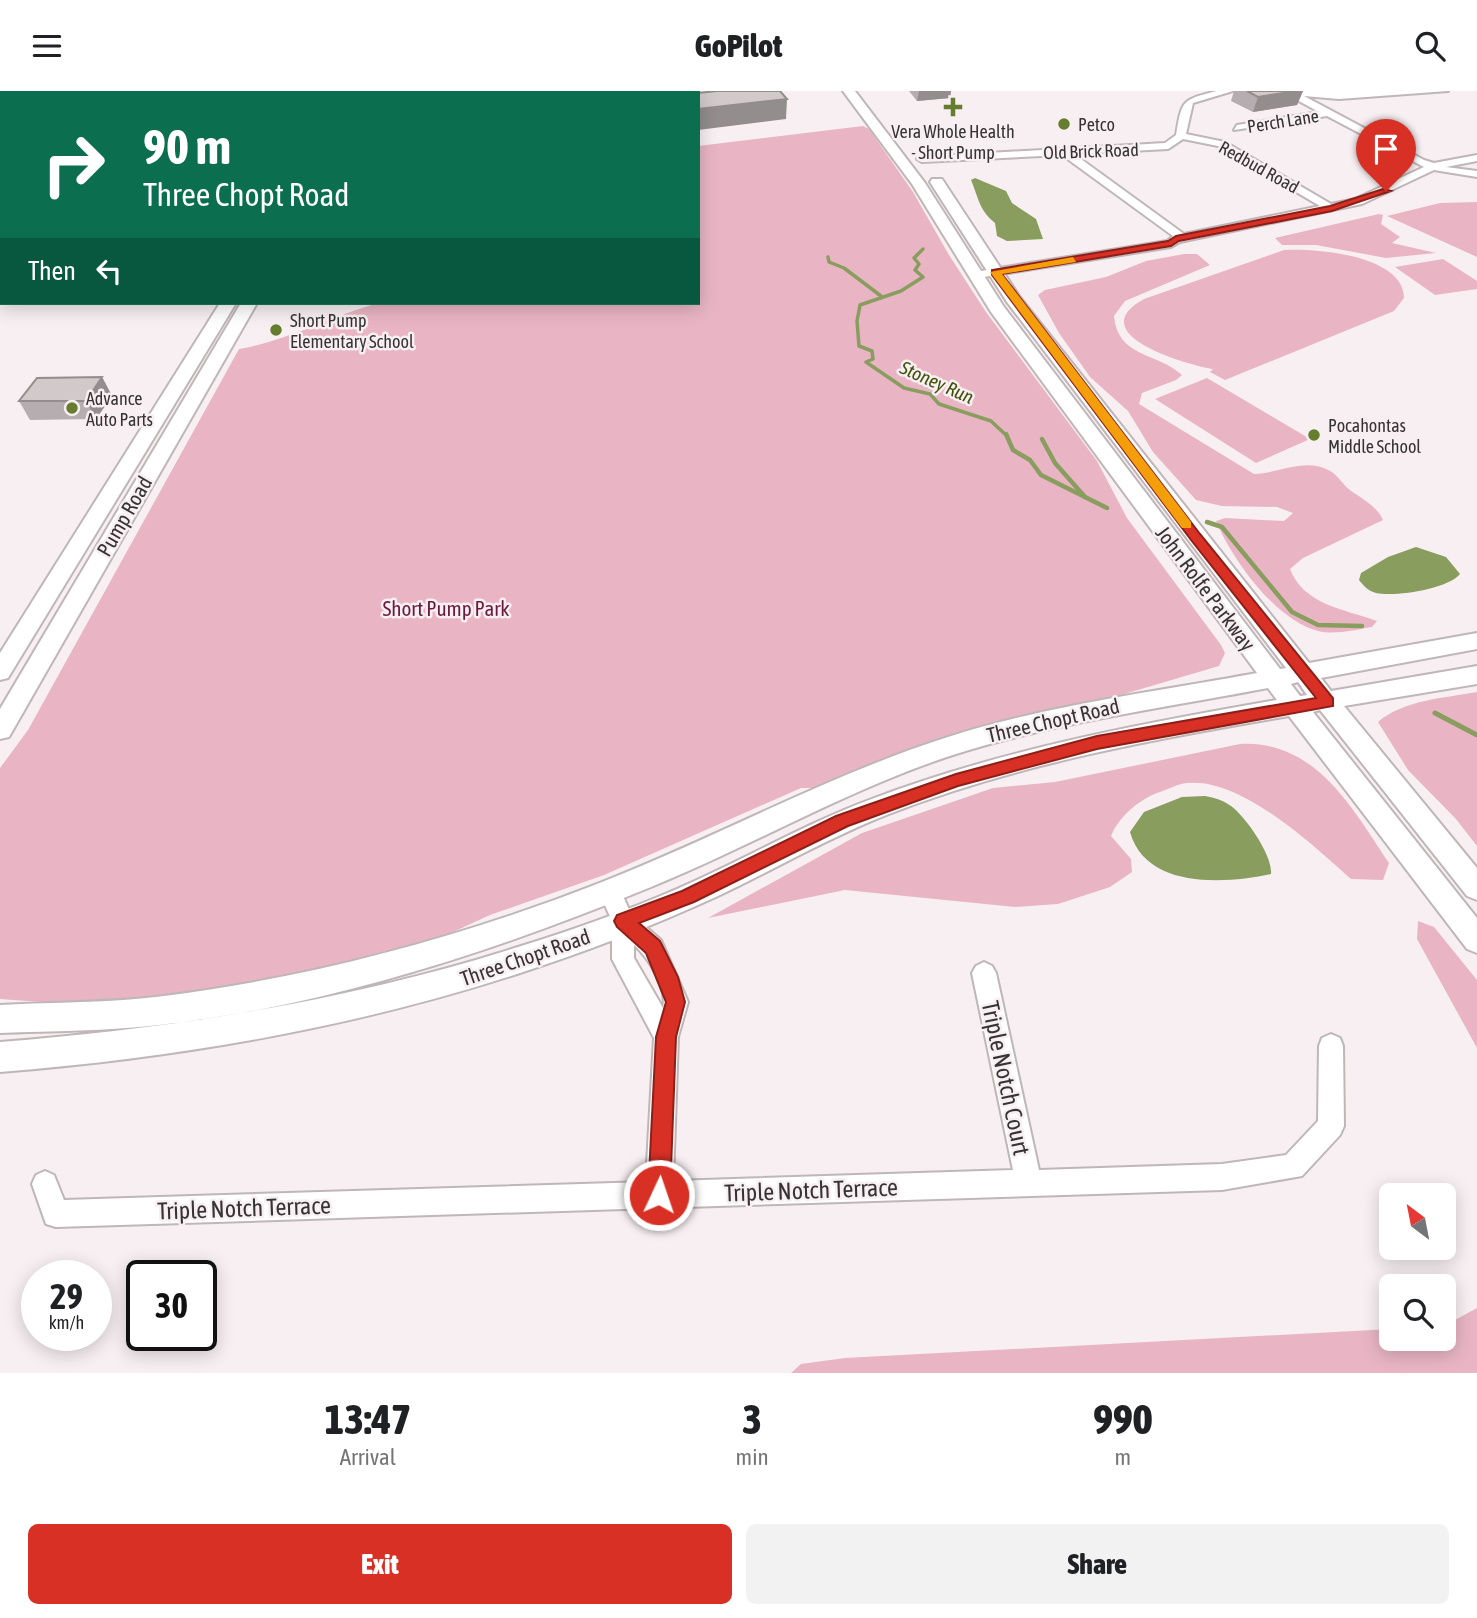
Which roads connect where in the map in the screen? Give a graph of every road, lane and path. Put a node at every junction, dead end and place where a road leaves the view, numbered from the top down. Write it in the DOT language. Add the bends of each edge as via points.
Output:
graph roads {
  1 [pos="849,91"];
  2 [pos="1228,91"];
  3 [pos="1269,91"];
  4 [pos="1443,91"];
  5 [pos="1289,92"];
  6 [pos="1329,113"];
  7 [pos="1237,128"];
  8 [pos="1181,136"];
  9 [pos="1065,152"];
  10 [pos="918,154"];
  11 [pos="1477,158"];
  12 [pos="1432,167"];
  13 [pos="1477,174"];
  14 [pos="1332,209"];
  15 [pos="1179,239"];
  16 [pos="982,270"];
  17 [pos="227,305"];
  18 [pos="248,305"];
  19 [pos="1477,641"];
  20 [pos="1303,671"];
  21 [pos="0,672"];
  22 [pos="1477,675"];
  23 [pos="1275,678"];
  24 [pos="1327,702"];
  25 [pos="1296,708"];
  26 [pos="0,730"];
  27 [pos="1477,888"];
  28 [pos="610,892"];
  29 [pos="623,921"];
  30 [pos="1477,940"];
  31 [pos="984,973"];
  32 [pos="0,1019"];
  33 [pos="666,1037"];
  34 [pos="1331,1046"];
  35 [pos="0,1057"];
  36 [pos="1029,1183"];
  37 [pos="45,1184"];
  38 [pos="659,1195"];
  1 -- 16 [label="main road, John Rolfe Parkway"];
  2 -- 8 [label="street" via="1190,101"];
  3 -- 5 [label="street"];
  4 -- 5 [label="street" via="1339,96"];
  5 -- 6 [label="street"];
  6 -- 7 [label="street, Perch Lane"];
  6 -- 12 [label="street"];
  8 -- 9 [label="street, Old Brick Road" via="1168,146 1154,148"];
  8 -- 14 [label="street, Redbud Road" via="1221,144"];
  9 -- 10 [label="street, Old Brick Road"];
  9 -- 15 [label="street"];
  10 -- 16 [label="main road, John Rolfe Parkway"];
  11 -- 12 [label="street"];
  12 -- 13 [label="street"];
  12 -- 14 [label="street" via="1386,191"];
  14 -- 15 [label="street"];
  15 -- 16 [label="street" via="1171,244"];
  16 -- 20 [label="main road, John Rolfe Parkway"];
  16 -- 23 [label="main road, John Rolfe Parkway"];
  17 -- 21 [label="main road, Pump Road"];
  18 -- 26 [label="main road, Pump Road"];
  19 -- 20 [label="main road, Three Chopt Road"];
  20 -- 23 [label="main road, Three Chopt Road"];
  20 -- 24 [label="main road, John Rolfe Parkway"];
  22 -- 24 [label="main road, Three Chopt Road"];
  23 -- 25 [label="main road, John Rolfe Parkway"];
  23 -- 28 [label="main road, Three Chopt Road" via="1079,712 925,754"];
  24 -- 25 [label="main road, Three Chopt Road"];
  24 -- 27 [label="main road, John Rolfe Parkway"];
  25 -- 29 [label="main road, Three Chopt Road" via="1097,743 956,780 842,821 688,896"];
  25 -- 30 [label="main road, John Rolfe Parkway"];
  28 -- 29 [label="street"];
  28 -- 32 [label="main road, Three Chopt Road" via="493,933 274,992 160,1011"];
  29 -- 33 [label="street" via="624,959"];
  29 -- 33 [label="street" via="653,947 668,977 676,1002"];
  29 -- 35 [label="main road, Three Chopt Road" via="520,960 356,1009 183,1041"];
  31 -- 36 [label="street, Triple Notch Court"];
  33 -- 38 [label="street"];
  34 -- 36 [label="street, Triple Notch Terrace" via="1331,1126 1293,1167 1222,1177"];
  36 -- 38 [label="street, Triple Notch Terrace"];
  37 -- 38 [label="street, Triple Notch Terrace" via="56,1214"];
}
